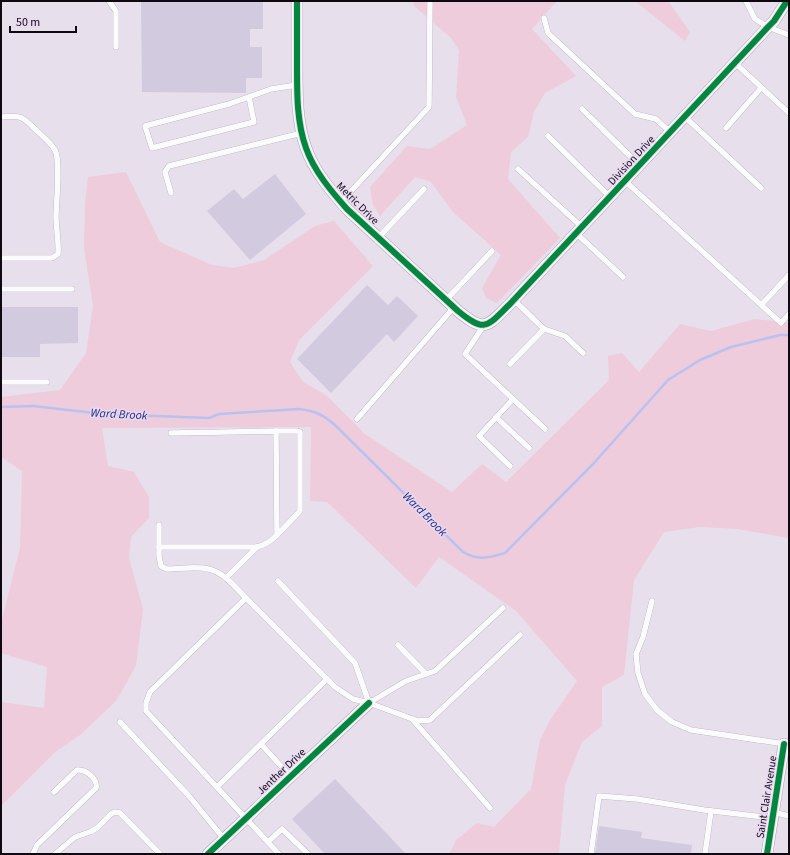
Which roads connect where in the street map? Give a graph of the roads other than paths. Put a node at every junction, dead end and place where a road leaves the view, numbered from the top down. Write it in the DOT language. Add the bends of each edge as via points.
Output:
graph roads {
  1 [pos="109,1"];
  2 [pos="296,1"];
  3 [pos="430,1"];
  4 [pos="746,1"];
  5 [pos="787,1"];
  6 [pos="544,18"];
  7 [pos="768,27"];
  8 [pos="789,35"];
  9 [pos="116,47"];
  10 [pos="735,63"];
  11 [pos="297,85"];
  12 [pos="761,88"];
  13 [pos="249,97"];
  14 [pos="582,109"];
  15 [pos="789,114"];
  16 [pos="1,117"];
  17 [pos="685,117"];
  18 [pos="726,128"];
  19 [pos="670,132"];
  20 [pos="302,133"];
  21 [pos="548,136"];
  22 [pos="639,165"];
  23 [pos="518,169"];
  24 [pos="625,181"];
  25 [pos="761,188"];
  26 [pos="424,189"];
  27 [pos="171,193"];
  28 [pos="610,197"];
  29 [pos="341,202"];
  30 [pos="579,230"];
  31 [pos="379,238"];
  32 [pos="492,251"];
  33 [pos="1,258"];
  34 [pos="789,275"];
  35 [pos="623,277"];
  36 [pos="1,289"];
  37 [pos="72,289"];
  38 [pos="514,300"];
  39 [pos="450,303"];
  40 [pos="761,305"];
  41 [pos="789,314"];
  42 [pos="484,325"];
  43 [pos="544,329"];
  44 [pos="583,353"];
  45 [pos="510,364"];
  46 [pos="1,382"];
  47 [pos="47,382"];
  48 [pos="513,399"];
  49 [pos="496,417"];
  50 [pos="357,419"];
  51 [pos="546,429"];
  52 [pos="276,431"];
  53 [pos="171,433"];
  54 [pos="529,448"];
  55 [pos="510,466"];
  56 [pos="159,525"];
  57 [pos="277,535"];
  58 [pos="257,547"];
  59 [pos="159,548"];
  60 [pos="226,578"];
  61 [pos="278,581"];
  62 [pos="246,598"];
  63 [pos="652,601"];
  64 [pos="504,608"];
  65 [pos="520,635"];
  66 [pos="398,645"];
  67 [pos="426,674"];
  68 [pos="327,679"];
  69 [pos="369,703"];
  70 [pos="411,718"];
  71 [pos="120,722"];
  72 [pos="261,744"];
  73 [pos="787,744"];
  74 [pos="290,776"];
  75 [pos="216,787"];
  76 [pos="54,792"];
  77 [pos="490,808"];
  78 [pos="711,811"];
  79 [pos="773,815"];
  80 [pos="789,816"];
  81 [pos="246,818"];
  82 [pos="224,839"];
  83 [pos="268,842"];
  84 [pos="212,853"];
  85 [pos="33,854"];
  86 [pos="55,854"];
  87 [pos="160,854"];
  88 [pos="279,854"];
  89 [pos="308,854"];
  90 [pos="590,854"];
  91 [pos="705,854"];
  92 [pos="767,854"];
  1 -- 9 [label="lane" via="116,11"];
  2 -- 11 [label="street, Metric Drive"];
  3 -- 29 [label="lane" via="429,107"];
  4 -- 7 [label="lane" via="755,19"];
  5 -- 7 [label="street, Division Drive"];
  6 -- 19 [label="lane" via="548,33 635,114 656,119"];
  7 -- 8 [label="lane"];
  7 -- 10 [label="street, Division Drive"];
  10 -- 12 [label="lane"];
  10 -- 17 [label="street, Division Drive"];
  11 -- 13 [label="lane" via="271,89"];
  11 -- 20 [label="street, Metric Drive"];
  12 -- 15 [label="lane"];
  12 -- 18 [label="lane"];
  13 -- 13 [label="lane" via="145,126 152,148 254,122"];
  14 -- 22 [label="lane"];
  16 -- 33 [label="lane" via="17,116 26,121 55,151 58,171 58,254 52,258"];
  17 -- 19 [label="street, Division Drive"];
  17 -- 25 [label="lane"];
  19 -- 22 [label="street, Division Drive"];
  20 -- 27 [label="lane" via="169,166 165,172"];
  20 -- 29 [label="street, Metric Drive" via="306,149 318,172"];
  21 -- 28 [label="lane"];
  22 -- 24 [label="street, Division Drive"];
  23 -- 30 [label="lane"];
  24 -- 28 [label="street, Division Drive"];
  24 -- 40 [label="lane"];
  26 -- 31 [label="lane"];
  28 -- 30 [label="street, Division Drive"];
  29 -- 31 [label="street, Metric Drive"];
  30 -- 35 [label="lane"];
  30 -- 38 [label="street, Division Drive"];
  31 -- 39 [label="street, Metric Drive"];
  32 -- 39 [label="lane"];
  34 -- 40 [label="lane"];
  36 -- 37 [label="lane"];
  38 -- 42 [label="street, Division Drive" via="490,323"];
  38 -- 43 [label="lane"];
  39 -- 42 [label="street, Metric Drive" via="472,322"];
  39 -- 50 [label="lane"];
  40 -- 41 [label="lane" via="781,323"];
  42 -- 48 [label="lane" via="465,354"];
  43 -- 44 [label="lane" via="565,336"];
  43 -- 45 [label="lane"];
  46 -- 47 [label="lane"];
  48 -- 49 [label="lane"];
  48 -- 51 [label="lane"];
  49 -- 54 [label="lane"];
  49 -- 55 [label="lane" via="479,436"];
  52 -- 53 [label="lane"];
  52 -- 57 [label="lane"];
  52 -- 57 [label="lane" via="300,432 300,511"];
  56 -- 59 [label="lane"];
  57 -- 58 [label="lane" via="270,542"];
  58 -- 59 [label="lane"];
  58 -- 60 [label="lane"];
  59 -- 60 [label="lane" via="161,566 166,569 207,568"];
  60 -- 62 [label="lane"];
  61 -- 69 [label="lane" via="355,663"];
  62 -- 68 [label="lane"];
  62 -- 75 [label="lane" via="150,692 146,703 146,711"];
  63 -- 73 [label="lane" via="636,654 638,673 645,694 657,710 672,722 691,730"];
  64 -- 67 [label="lane" via="435,671"];
  65 -- 70 [label="lane" via="430,720 418,721"];
  66 -- 67 [label="lane"];
  67 -- 69 [label="lane" via="406,681"];
  68 -- 69 [label="lane" via="353,700"];
  68 -- 72 [label="lane"];
  69 -- 70 [label="lane"];
  69 -- 74 [label="street, Jenther Drive"];
  70 -- 77 [label="lane"];
  71 -- 82 [label="lane" via="189,796"];
  72 -- 74 [label="lane"];
  72 -- 75 [label="lane"];
  73 -- 79 [label="street, Saint Clair Avenue"];
  74 -- 81 [label="street, Jenther Drive"];
  75 -- 81 [label="lane"];
  76 -- 85 [label="lane" via="77,770 87,772 97,786 37,845"];
  78 -- 79 [label="lane"];
  78 -- 90 [label="lane" via="637,799 598,796"];
  78 -- 91 [label="lane"];
  79 -- 80 [label="lane"];
  79 -- 92 [label="street, Saint Clair Avenue"];
  81 -- 82 [label="street, Jenther Drive"];
  81 -- 83 [label="lane"];
  82 -- 84 [label="street, Jenther Drive"];
  83 -- 88 [label="lane"];
  83 -- 89 [label="lane" via="282,829"];
  86 -- 87 [label="lane" via="75,837 97,828 115,812 120,813"];
}
